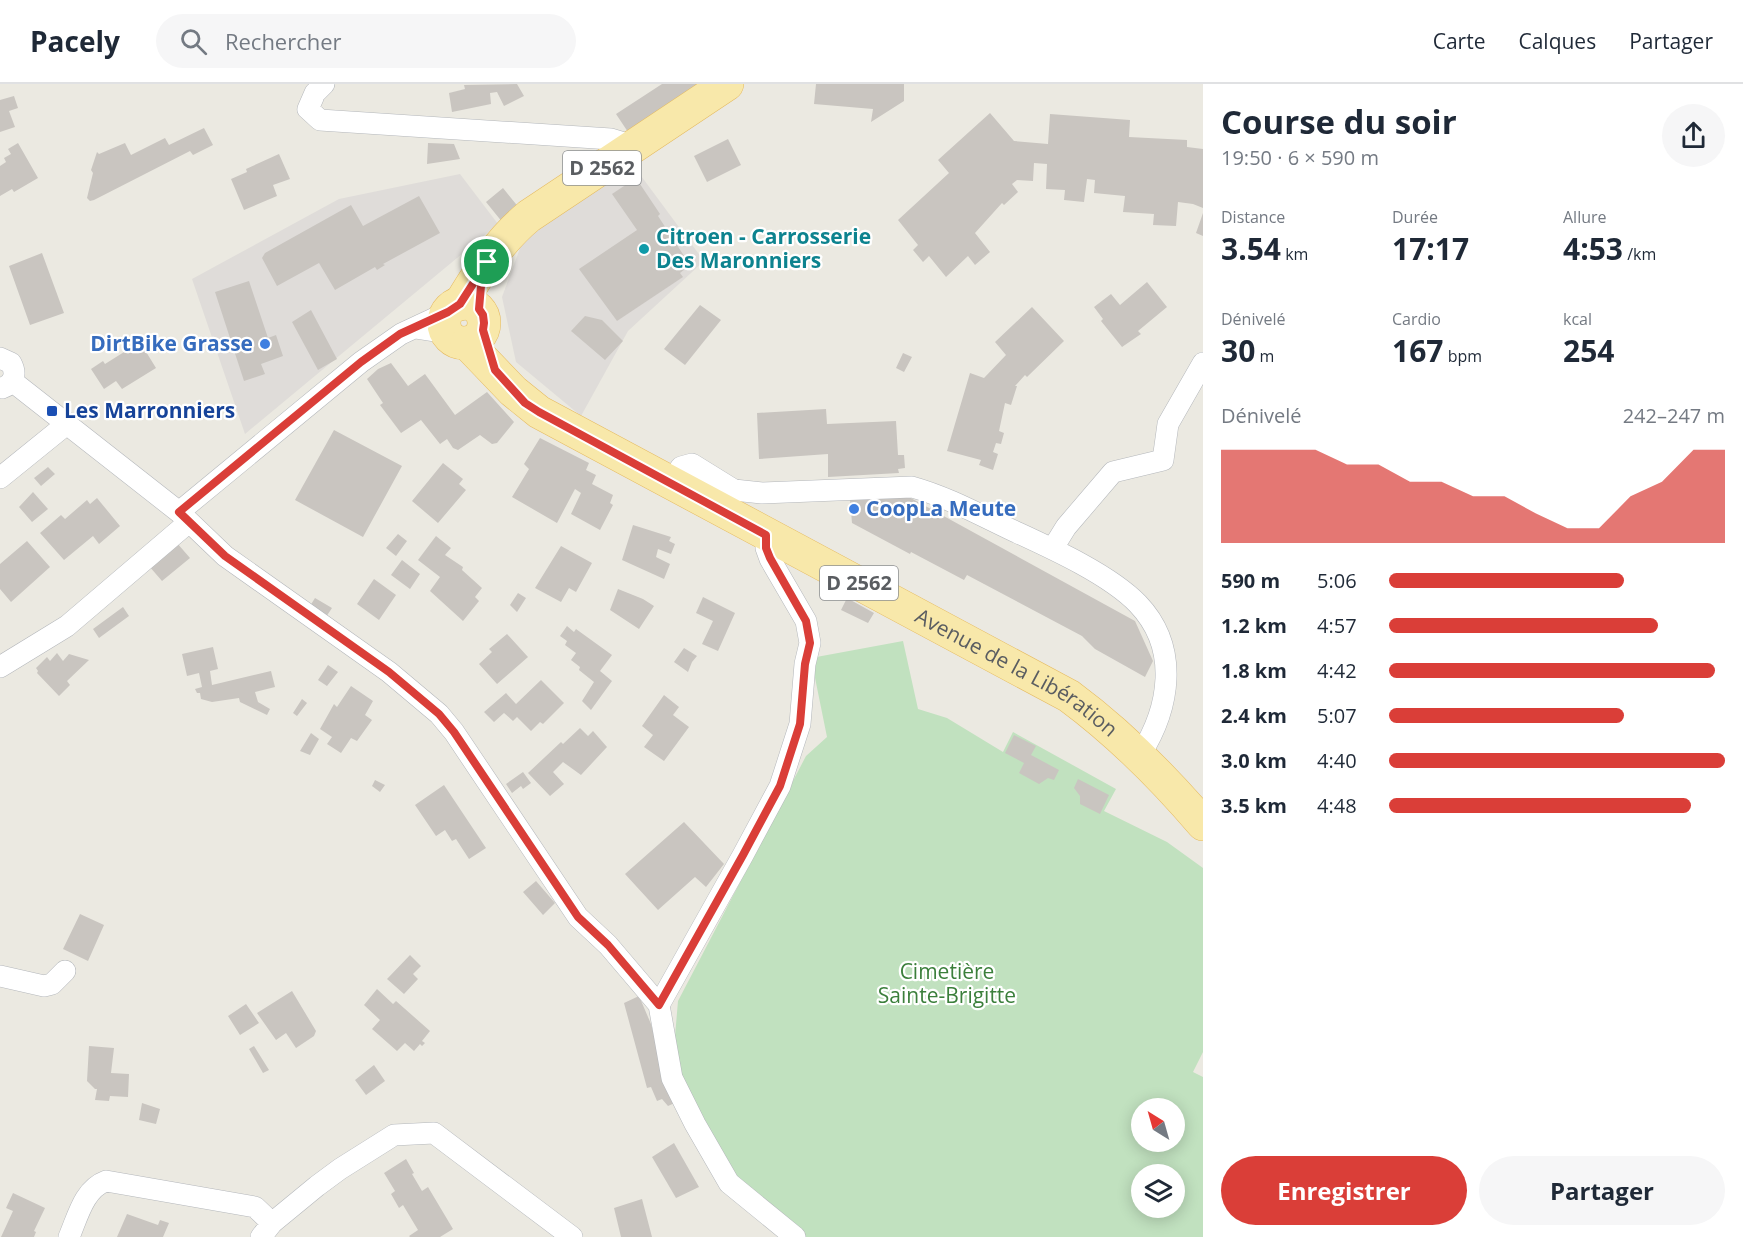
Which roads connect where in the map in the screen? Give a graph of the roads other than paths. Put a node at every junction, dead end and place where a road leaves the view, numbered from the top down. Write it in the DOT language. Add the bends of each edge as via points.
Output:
graph roads {
  1 [pos="324,84"];
  2 [pos="727,84"];
  3 [pos="634,146"];
  4 [pos="464,322"];
  5 [pos="0,358"];
  6 [pos="1203,363"];
  7 [pos="6,385"];
  8 [pos="68,423"];
  9 [pos="0,478"];
  10 [pos="670,484"];
  11 [pos="184,517"];
  12 [pos="766,535"];
  13 [pos="1053,549"];
  14 [pos="0,667"];
  15 [pos="1140,755"];
  16 [pos="1203,824"];
  17 [pos="65,971"];
  18 [pos="0,976"];
  19 [pos="659,1005"];
  20 [pos="267,1230"];
  21 [pos="69,1237"];
  22 [pos="572,1237"];
  23 [pos="795,1237"];
  1 -- 3 [label="street" via="308,109 320,120 611,139"];
  2 -- 3 [label="main road, Avenue de la Libération / D 2562"];
  3 -- 4 [label="main road, Avenue de la Libération / D 2562" via="511,230 487,262"];
  4 -- 10 [label="main road, Avenue de la Libération / D 2562" via="495,370 525,403"];
  4 -- 11 [label="street" via="415,328 400,334 361,362"];
  5 -- 7 [label="street" via="14,367"];
  6 -- 13 [label="street" via="1168,424 1163,460 1113,472 1066,527"];
  7 -- 8 [label="street"];
  8 -- 9 [label="street"];
  8 -- 11 [label="street"];
  10 -- 12 [label="main road, Avenue de la Libération / D 2562"];
  10 -- 13 [label="street" via="681,467 692,464 734,490 762,493 912,487"];
  11 -- 14 [label="street" via="67,626"];
  11 -- 19 [label="street" via="225,556 389,672 439,714 578,917 608,945"];
  12 -- 15 [label="main road, Avenue de la Libération / D 2562" via="1069,696"];
  12 -- 19 [label="street" via="770,558 806,621 810,643 800,724 780,786"];
  13 -- 15 [label="street" via="1119,587 1139,605 1164,652 1168,674 1159,720"];
  15 -- 16 [label="main road, Avenue de la Libération / D 2562"];
  17 -- 18 [label="street" via="52,984 44,986"];
  19 -- 23 [label="street" via="672,1078 706,1144 729,1183"];
  20 -- 21 [label="street" via="255,1207 106,1181 88,1194"];
  20 -- 22 [label="street" via="340,1169 394,1135 434,1133"];
}
